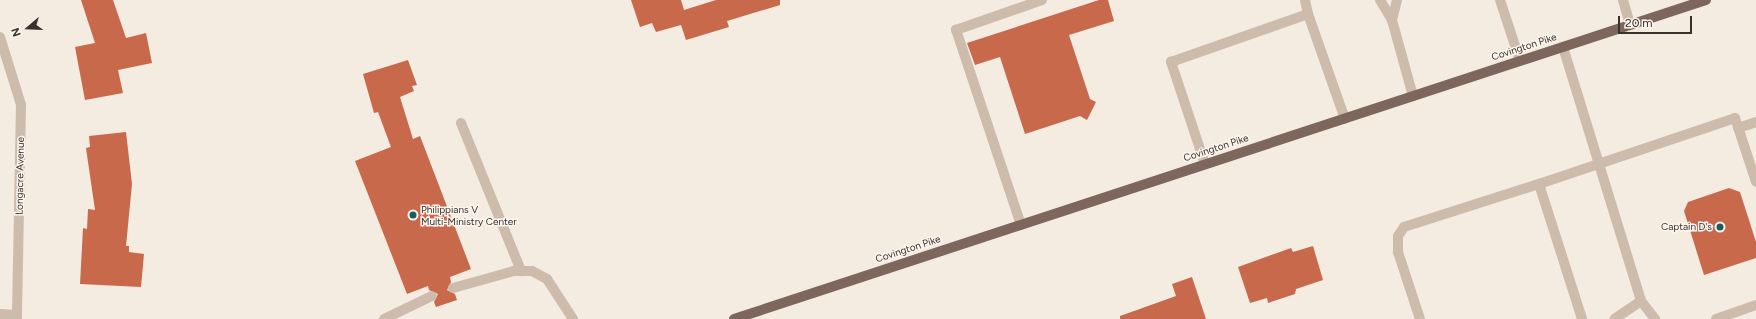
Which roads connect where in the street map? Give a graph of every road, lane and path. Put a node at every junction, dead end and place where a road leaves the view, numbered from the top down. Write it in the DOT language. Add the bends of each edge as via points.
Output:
graph roads {
  1 [pos="1042,0"];
  2 [pos="1304,0"];
  3 [pos="1380,0"];
  4 [pos="1397,0"];
  5 [pos="1500,0"];
  6 [pos="1623,0"];
  7 [pos="1706,0"];
  8 [pos="1308,14"];
  9 [pos="1392,20"];
  10 [pos="1630,25"];
  11 [pos="0,37"];
  12 [pos="1563,47"];
  13 [pos="2,54"];
  14 [pos="1520,61"];
  15 [pos="1413,96"];
  16 [pos="1345,118"];
  17 [pos="1756,122"];
  18 [pos="461,123"];
  19 [pos="1738,128"];
  20 [pos="1205,164"];
  21 [pos="1600,165"];
  22 [pos="1756,182"];
  23 [pos="1539,184"];
  24 [pos="1021,225"];
  25 [pos="521,271"];
  26 [pos="453,288"];
  27 [pos="432,296"];
  28 [pos="1641,301"];
  29 [pos="1756,305"];
  30 [pos="0,314"];
  31 [pos="17,317"];
  32 [pos="384,319"];
  33 [pos="573,319"];
  34 [pos="734,319"];
  35 [pos="1420,319"];
  36 [pos="1582,319"];
  37 [pos="1614,319"];
  38 [pos="1655,319"];
  39 [pos="1716,319"];
  1 -- 24 [label="street" via="956,30"];
  2 -- 8 [label="street"];
  3 -- 9 [label="street"];
  4 -- 9 [label="street"];
  5 -- 14 [label="street"];
  6 -- 10 [label="street"];
  7 -- 10 [label="main road, Covington Pike"];
  8 -- 16 [label="street"];
  8 -- 20 [label="street" via="1171,62"];
  9 -- 15 [label="street"];
  10 -- 12 [label="main road, Covington Pike"];
  11 -- 13 [label="street, Longacre Avenue"];
  12 -- 14 [label="main road, Covington Pike"];
  12 -- 21 [label="street"];
  13 -- 31 [label="street, Longacre Avenue" via="21,105"];
  14 -- 15 [label="main road, Covington Pike"];
  15 -- 16 [label="main road, Covington Pike"];
  16 -- 20 [label="main road, Covington Pike"];
  17 -- 19 [label="street"];
  18 -- 25 [label="street"];
  19 -- 21 [label="street" via="1735,118"];
  19 -- 22 [label="street"];
  20 -- 24 [label="main road, Covington Pike"];
  21 -- 23 [label="street"];
  21 -- 28 [label="street"];
  23 -- 35 [label="street" via="1404,227 1398,236 1398,252"];
  23 -- 36 [label="street"];
  24 -- 34 [label="main road, Covington Pike"];
  25 -- 26 [label="street"];
  25 -- 33 [label="street" via="532,271 547,279"];
  27 -- 32 [label="street"];
  28 -- 37 [label="street"];
  28 -- 38 [label="street"];
  29 -- 39 [label="street"];
  30 -- 31 [label="street"];
}
